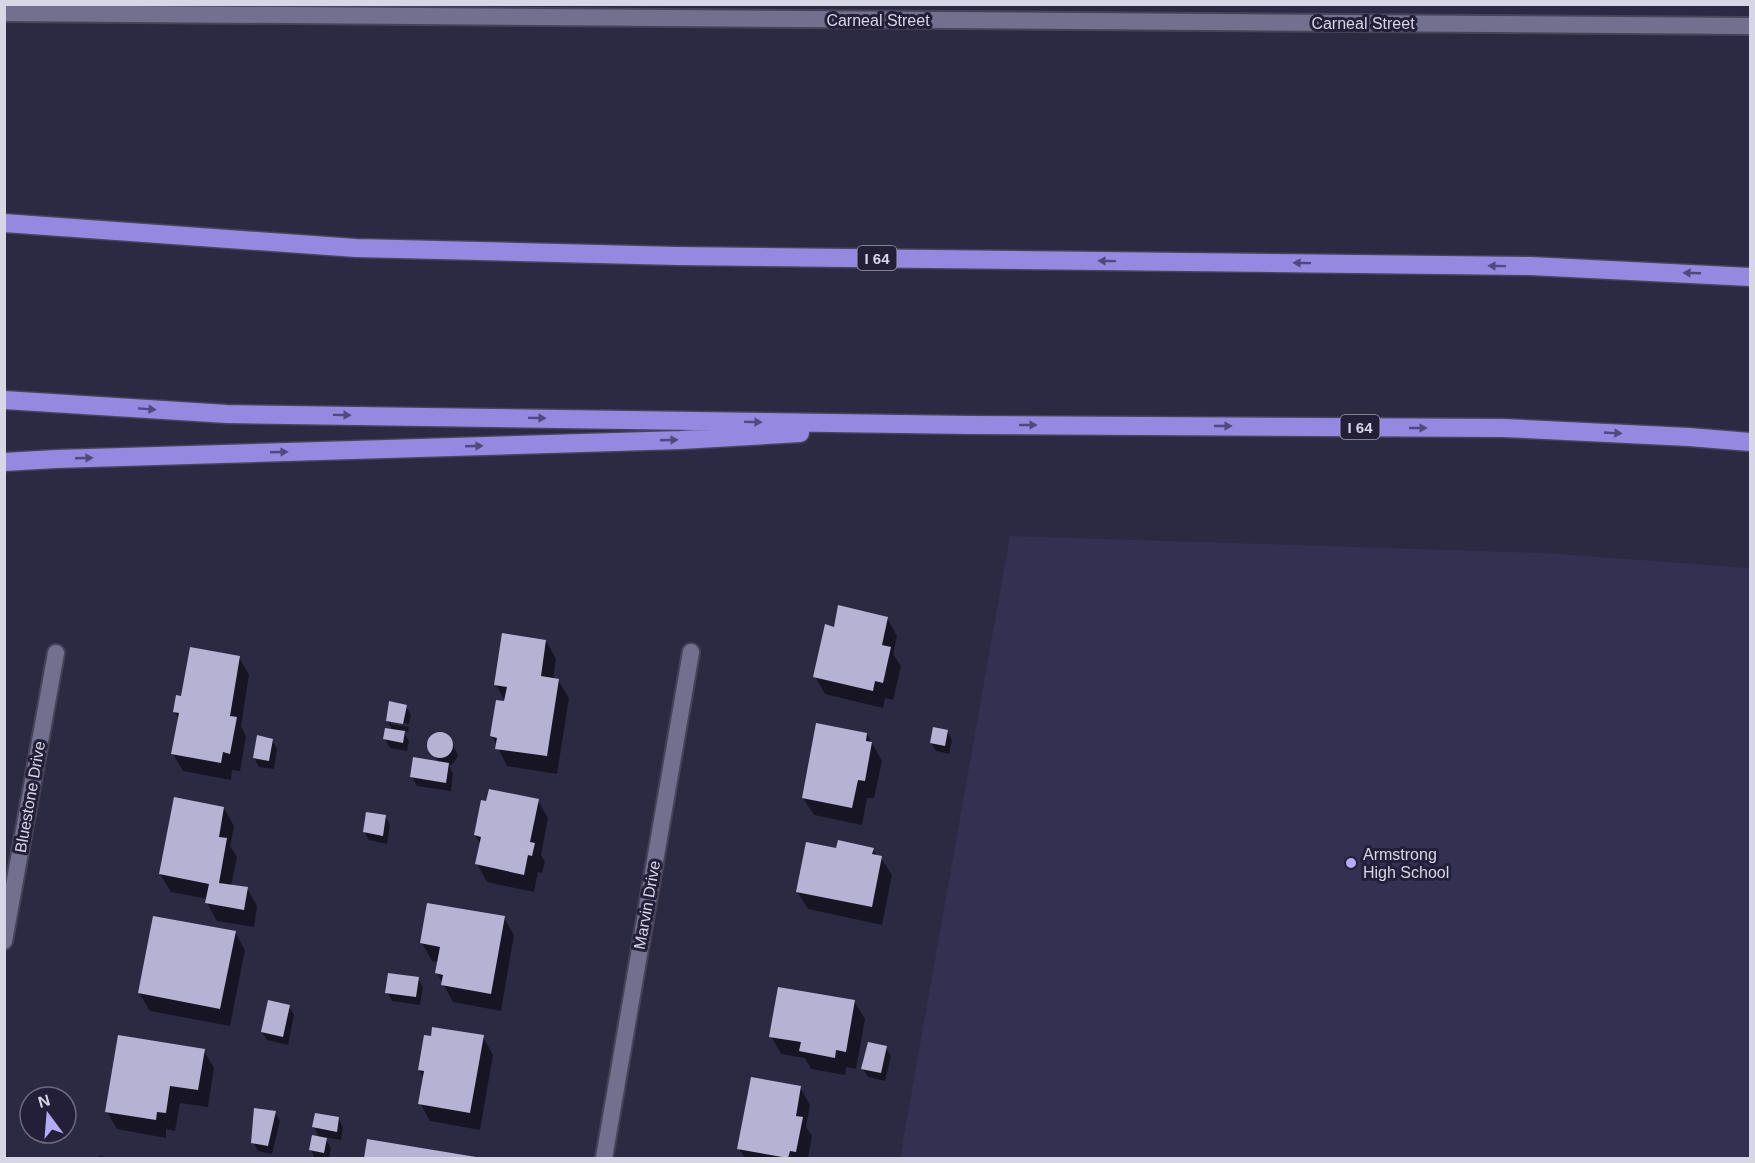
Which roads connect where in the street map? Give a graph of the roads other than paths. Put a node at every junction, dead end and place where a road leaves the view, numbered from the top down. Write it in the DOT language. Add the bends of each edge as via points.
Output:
graph roads {
  1 [pos="332,10"];
  2 [pos="4,14"];
  3 [pos="1750,26"];
  4 [pos="4,223"];
  5 [pos="1750,277"];
  6 [pos="4,400"];
  7 [pos="970,424"];
  8 [pos="1750,442"];
  9 [pos="4,454"];
  10 [pos="56,459"];
  11 [pos="4,462"];
  12 [pos="691,652"];
  13 [pos="56,653"];
  14 [pos="4,941"];
  15 [pos="604,1158"];
  1 -- 2 [label="street, Carneal Street"];
  1 -- 3 [label="street, Carneal Street"];
  5 -- 4 [label="highway, I 64, one-way" via="1530,266 677,256 356,248"];
  6 -- 7 [label="highway, I 64, one-way" via="227,414"];
  7 -- 8 [label="highway, I 64, one-way" via="1503,429"];
  10 -- 7 [label="highway, one-way" via="681,440"];
  9 -- 10 [label="highway"];
  10 -- 11 [label="highway"];
  12 -- 15 [label="street, Marvin Drive"];
  13 -- 14 [label="street, Bluestone Drive"];
}
